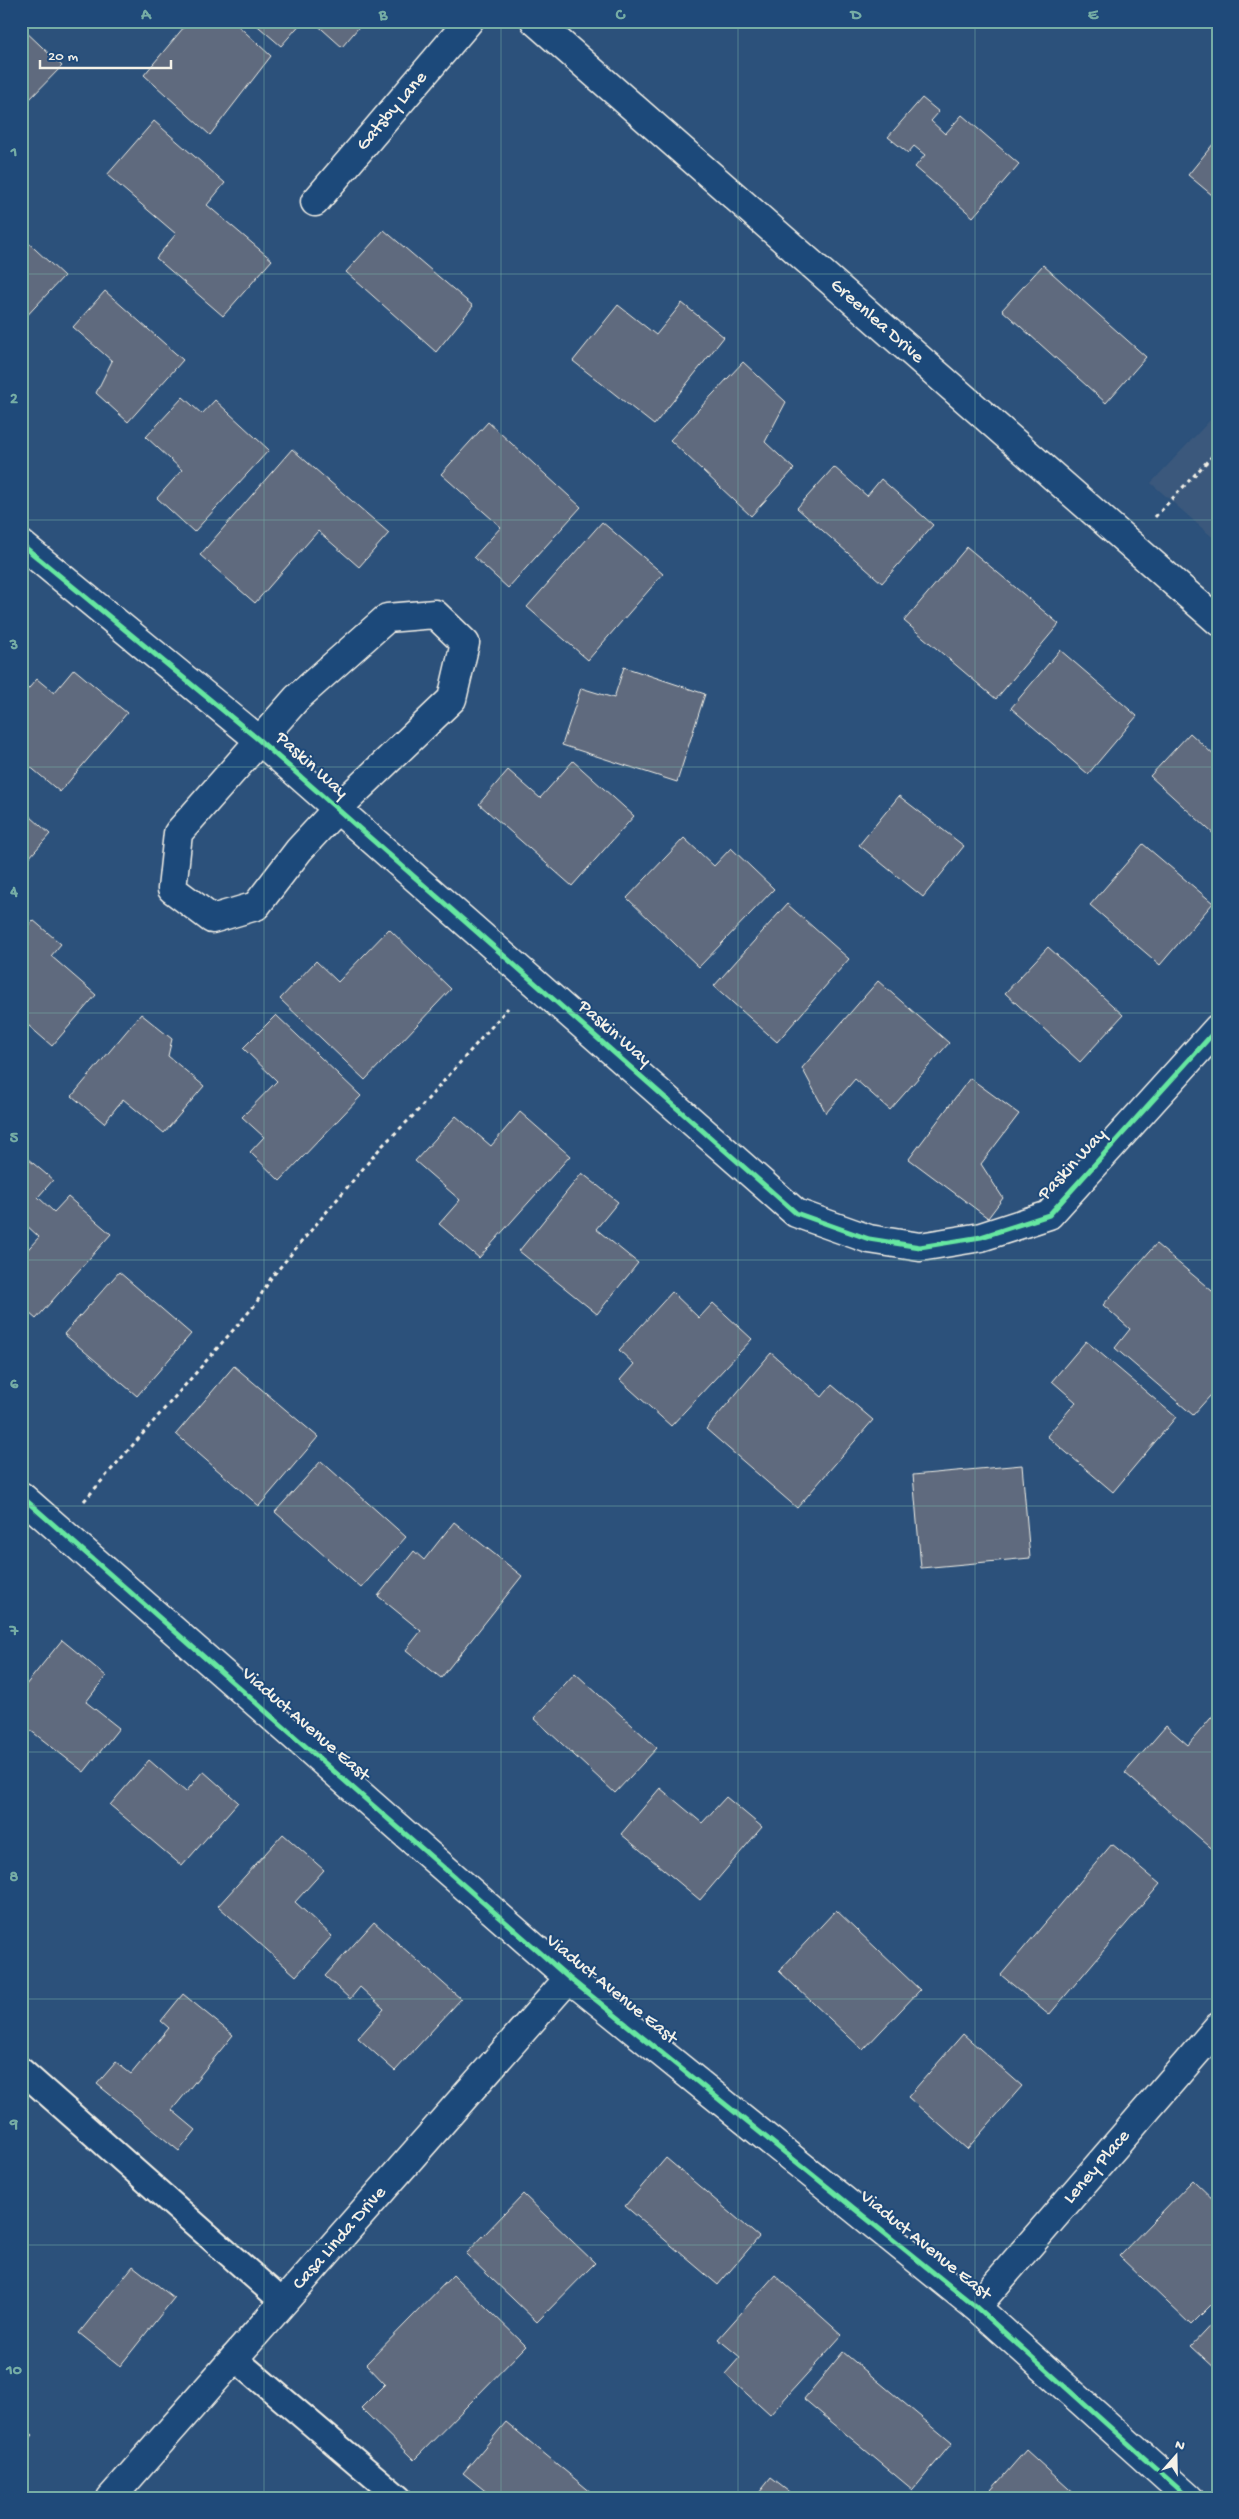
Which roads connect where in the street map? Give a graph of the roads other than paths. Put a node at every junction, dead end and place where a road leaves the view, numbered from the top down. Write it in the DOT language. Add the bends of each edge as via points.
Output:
graph roads {
  1 [pos="469,21"];
  2 [pos="535,21"];
  3 [pos="315,202"];
  4 [pos="21,544"];
  5 [pos="1218,621"];
  6 [pos="260,740"];
  7 [pos="337,809"];
  8 [pos="1218,1028"];
  9 [pos="21,1496"];
  10 [pos="569,1978"];
  11 [pos="1218,2027"];
  12 [pos="21,2070"];
  13 [pos="283,2302"];
  14 [pos="976,2306"];
  15 [pos="233,2357"];
  16 [pos="111,2498"];
  17 [pos="399,2498"];
  18 [pos="1189,2498"];
  1 -- 3 [label="street, Gatsby Lane"];
  2 -- 5 [label="street, Greenlea Drive"];
  4 -- 6 [label="street, Paskin Way"];
  6 -- 7 [label="street, Paskin Way"];
  6 -- 7 [label="street, Paskin Way" via="178,833 172,889 212,919 256,906"];
  6 -- 7 [label="street, Paskin Way" via="297,698 387,618 436,614 465,643 452,699"];
  7 -- 8 [label="street, Paskin Way" via="796,1213 869,1239 920,1247 981,1237 1049,1214"];
  9 -- 10 [label="street, Viaduct Avenue East"];
  10 -- 13 [label="street, Casa Linda Drive"];
  10 -- 14 [label="street, Viaduct Avenue East"];
  11 -- 14 [label="street, Leney Place"];
  12 -- 13 [label="lane"];
  13 -- 15 [label="street, Casa Linda Drive"];
  14 -- 18 [label="street, Viaduct Avenue East"];
  15 -- 16 [label="street, Casa Linda Drive"];
  15 -- 17 [label="lane"];
}
